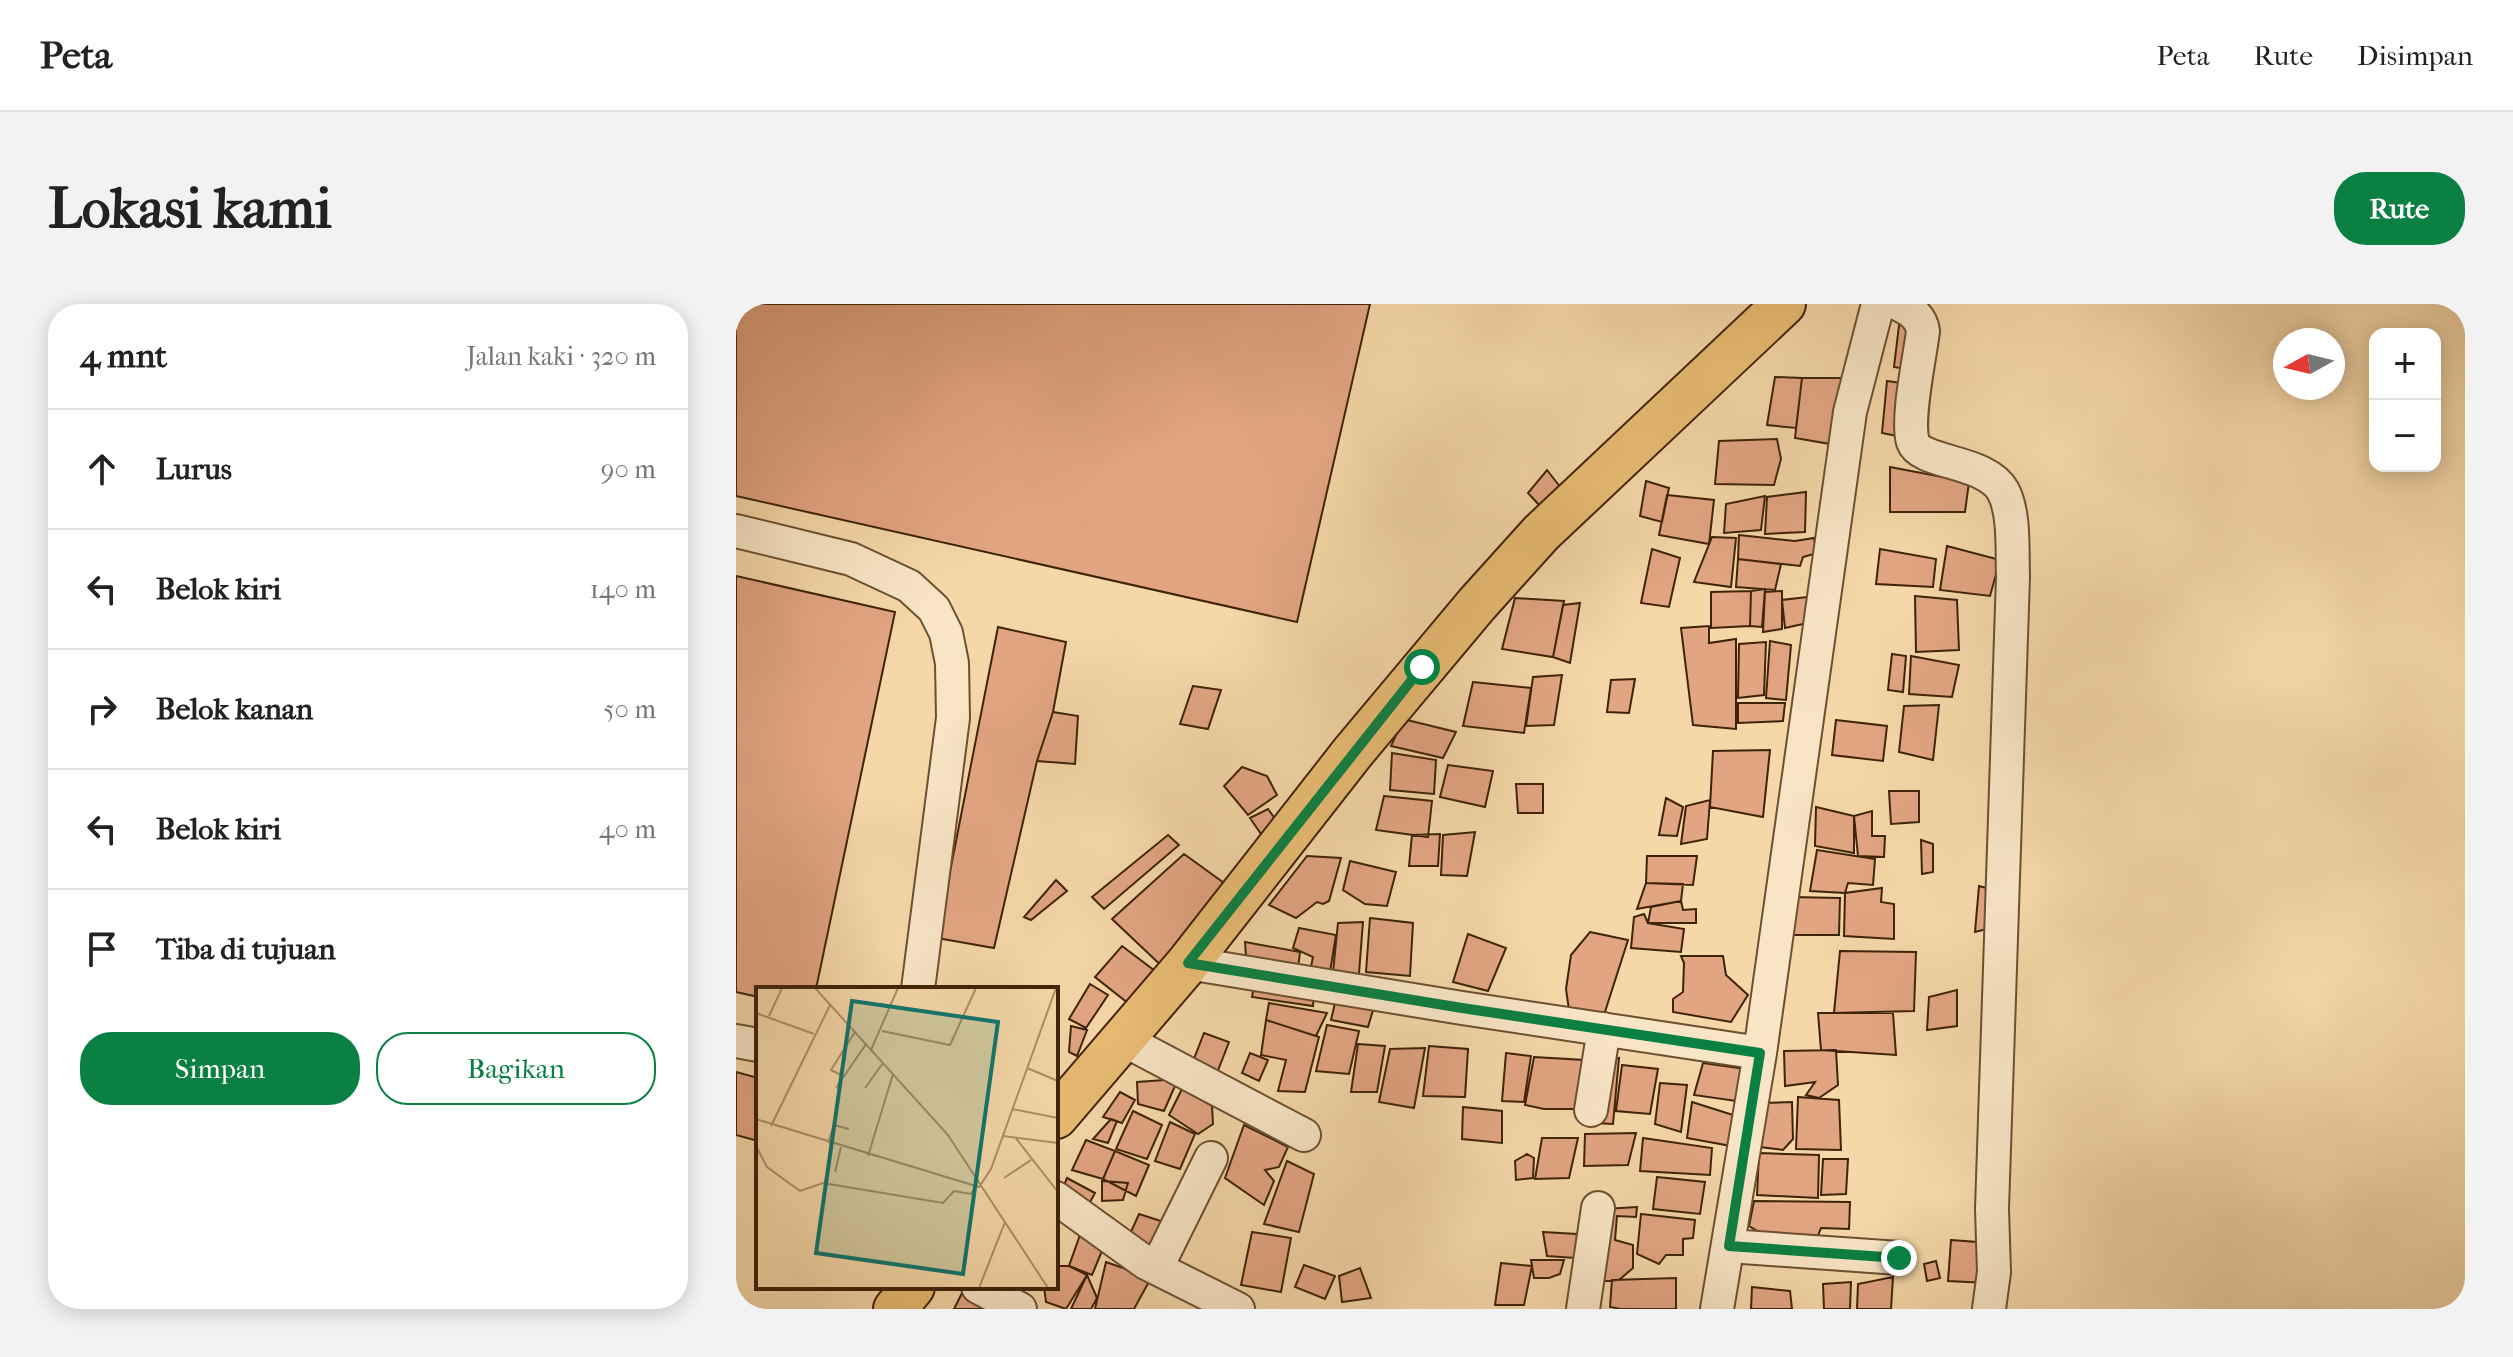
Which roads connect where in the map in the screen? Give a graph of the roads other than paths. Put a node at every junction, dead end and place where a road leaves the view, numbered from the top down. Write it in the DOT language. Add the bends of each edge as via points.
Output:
graph roads {
  1 [pos="1784,304"];
  2 [pos="1878,304"];
  3 [pos="1898,304"];
  4 [pos="736,531"];
  5 [pos="1188,963"];
  6 [pos="918,987"];
  7 [pos="1604,1029"];
  8 [pos="1124,1040"];
  9 [pos="736,1041"];
  10 [pos="756,1045"];
  11 [pos="1760,1053"];
  12 [pos="1591,1110"];
  13 [pos="1058,1115"];
  14 [pos="1304,1135"];
  15 [pos="1211,1158"];
  16 [pos="1058,1199"];
  17 [pos="1598,1208"];
  18 [pos="1729,1246"];
  19 [pos="1899,1258"];
  20 [pos="1157,1267"];
  21 [pos="911,1289"];
  22 [pos="982,1289"];
  23 [pos="895,1309"];
  24 [pos="1020,1309"];
  25 [pos="1238,1309"];
  26 [pos="1583,1309"];
  27 [pos="1717,1309"];
  28 [pos="1989,1309"];
  1 -- 5 [label="main road" via="1541,533 1487,592 1373,727"];
  2 -- 11 [label="street" via="1848,427"];
  3 -- 28 [label="street" via="1920,320 1923,331 1912,408 1914,444 1919,451 1967,466 1999,485 2012,537"];
  4 -- 6 [label="street" via="851,559 909,586 934,609 946,633 953,718"];
  5 -- 7 [label="street"];
  5 -- 8 [label="main road"];
  7 -- 11 [label="street"];
  7 -- 12 [label="street"];
  8 -- 13 [label="main road"];
  8 -- 14 [label="street"];
  9 -- 10 [label="street"];
  11 -- 18 [label="street"];
  15 -- 20 [label="street"];
  16 -- 20 [label="street"];
  17 -- 26 [label="street"];
  18 -- 19 [label="street"];
  18 -- 27 [label="street"];
  20 -- 25 [label="street"];
  21 -- 23 [label="main road"];
  22 -- 24 [label="street"];
}
